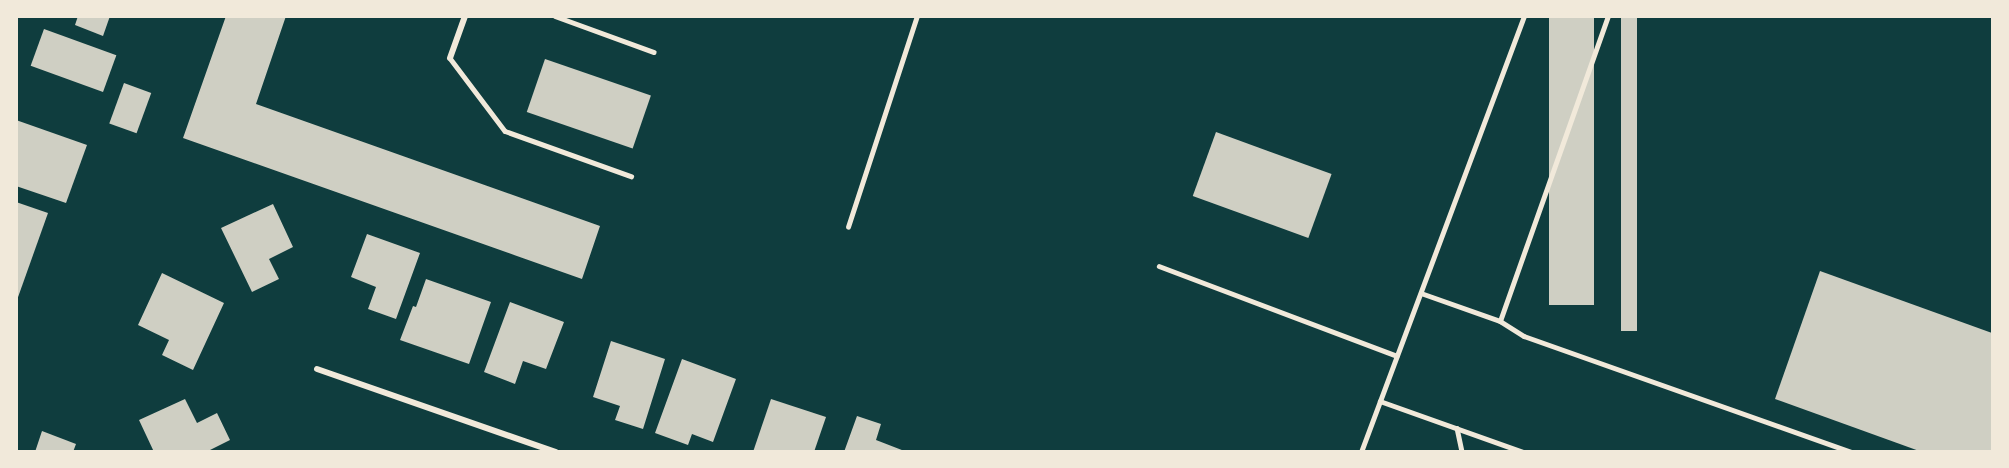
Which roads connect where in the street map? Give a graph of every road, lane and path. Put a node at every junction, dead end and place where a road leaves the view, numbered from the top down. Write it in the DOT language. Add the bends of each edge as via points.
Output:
graph roads {
  1 [pos="465,16"];
  2 [pos="555,16"];
  3 [pos="917,16"];
  4 [pos="1524,16"];
  5 [pos="1608,16"];
  6 [pos="654,52"];
  7 [pos="450,58"];
  8 [pos="631,176"];
  9 [pos="848,227"];
  10 [pos="1159,266"];
  11 [pos="1421,293"];
  12 [pos="1500,321"];
  13 [pos="1397,356"];
  14 [pos="317,369"];
  15 [pos="1380,401"];
  16 [pos="1457,428"];
  17 [pos="556,452"];
  18 [pos="1361,452"];
  19 [pos="1462,452"];
  20 [pos="1523,452"];
  21 [pos="1852,452"];
  1 -- 7 [label="street"];
  2 -- 6 [label="lane"];
  3 -- 9 [label="lane"];
  4 -- 11 [label="lane"];
  5 -- 12 [label="lane"];
  7 -- 8 [label="lane" via="505,132"];
  10 -- 13 [label="lane"];
  11 -- 12 [label="lane"];
  11 -- 13 [label="lane"];
  12 -- 21 [label="lane" via="1524,336"];
  13 -- 15 [label="lane"];
  14 -- 17 [label="street"];
  15 -- 16 [label="lane"];
  15 -- 18 [label="lane"];
  16 -- 19 [label="lane"];
  16 -- 20 [label="lane"];
}
